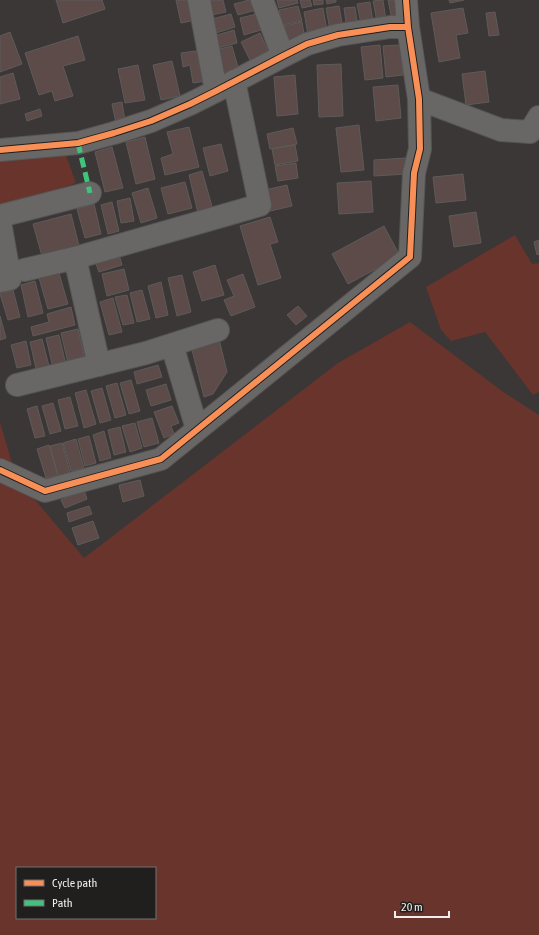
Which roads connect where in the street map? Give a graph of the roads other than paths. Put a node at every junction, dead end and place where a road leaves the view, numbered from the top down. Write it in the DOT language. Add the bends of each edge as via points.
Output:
graph roads {
  1 [pos="199,0"];
  2 [pos="262,0"];
  3 [pos="406,0"];
  4 [pos="408,27"];
  5 [pos="283,56"];
  6 [pos="225,86"];
  7 [pos="419,100"];
  8 [pos="539,117"];
  9 [pos="0,150"];
  10 [pos="90,193"];
  11 [pos="0,216"];
  12 [pos="0,222"];
  13 [pos="75,258"];
  14 [pos="24,270"];
  15 [pos="0,281"];
  16 [pos="218,330"];
  17 [pos="172,345"];
  18 [pos="99,365"];
  19 [pos="17,385"];
  20 [pos="197,429"];
  21 [pos="0,470"];
  1 -- 6 [label="street"];
  2 -- 5 [label="street"];
  3 -- 4 [label="street"];
  4 -- 5 [label="street" via="390,27 338,35 307,44"];
  4 -- 7 [label="street"];
  5 -- 6 [label="street"];
  6 -- 9 [label="street" via="151,121 78,143"];
  6 -- 13 [label="street" via="260,205"];
  7 -- 8 [label="street" via="502,130 530,132"];
  7 -- 20 [label="street" via="420,149 414,173 410,256"];
  10 -- 11 [label="street"];
  12 -- 15 [label="street" via="10,279"];
  13 -- 14 [label="street"];
  13 -- 18 [label="street"];
  16 -- 17 [label="street"];
  17 -- 18 [label="street"];
  17 -- 20 [label="street"];
  18 -- 19 [label="street"];
  20 -- 21 [label="street" via="161,459 45,491"];
}
